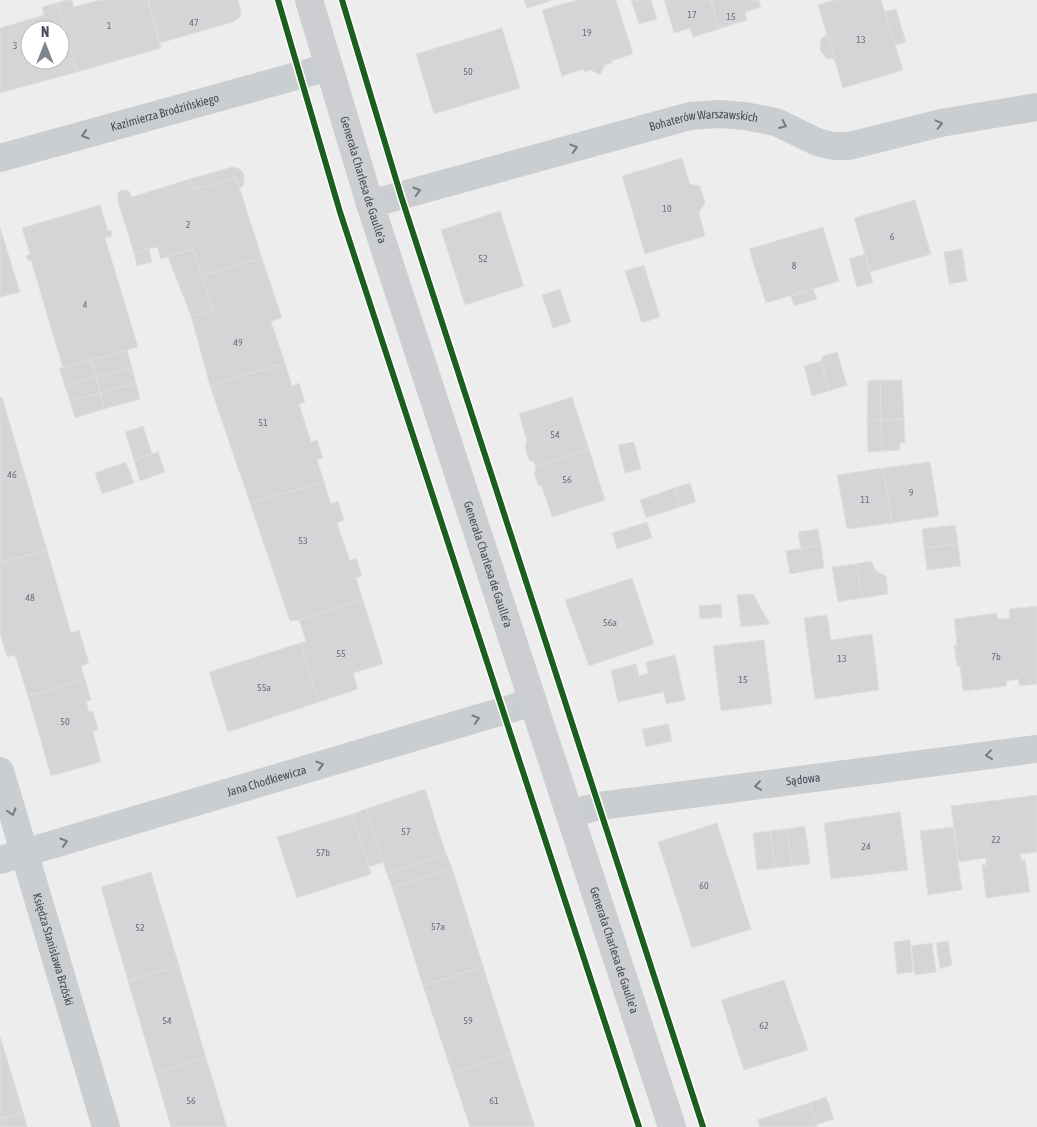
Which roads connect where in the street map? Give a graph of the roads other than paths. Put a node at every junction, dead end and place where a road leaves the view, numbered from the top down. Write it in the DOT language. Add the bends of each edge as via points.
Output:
graph roads {
  1 [pos="309,0"];
  2 [pos="329,66"];
  3 [pos="1037,107"];
  4 [pos="0,158"];
  5 [pos="370,204"];
  6 [pos="532,702"];
  7 [pos="1037,749"];
  8 [pos="0,771"];
  9 [pos="570,814"];
  10 [pos="12,857"];
  11 [pos="106,1127"];
  12 [pos="672,1127"];
  1 -- 2 [label="main road, Generała Charlesa de Gaulle'a"];
  2 -- 4 [label="street, Kazimierza Brodzińskiego, one-way"];
  2 -- 5 [label="main road, Generała Charlesa de Gaulle'a"];
  5 -- 3 [label="street, Bohaterów Warszawskich, one-way" via="690,116 745,116 776,122 818,142 849,146 941,123"];
  5 -- 6 [label="main road, Generała Charlesa de Gaulle'a"];
  6 -- 9 [label="main road, Generała Charlesa de Gaulle'a"];
  10 -- 6 [label="street, Jana Chodkiewicza, one-way"];
  7 -- 9 [label="street, Sądowa, one-way" via="599,806"];
  8 -- 10 [label="street, Księdza Stanisława Brzóski, one-way"];
  9 -- 12 [label="main road, Generała Charlesa de Gaulle'a"];
  10 -- 11 [label="street, Księdza Stanisława Brzóski"];
}
